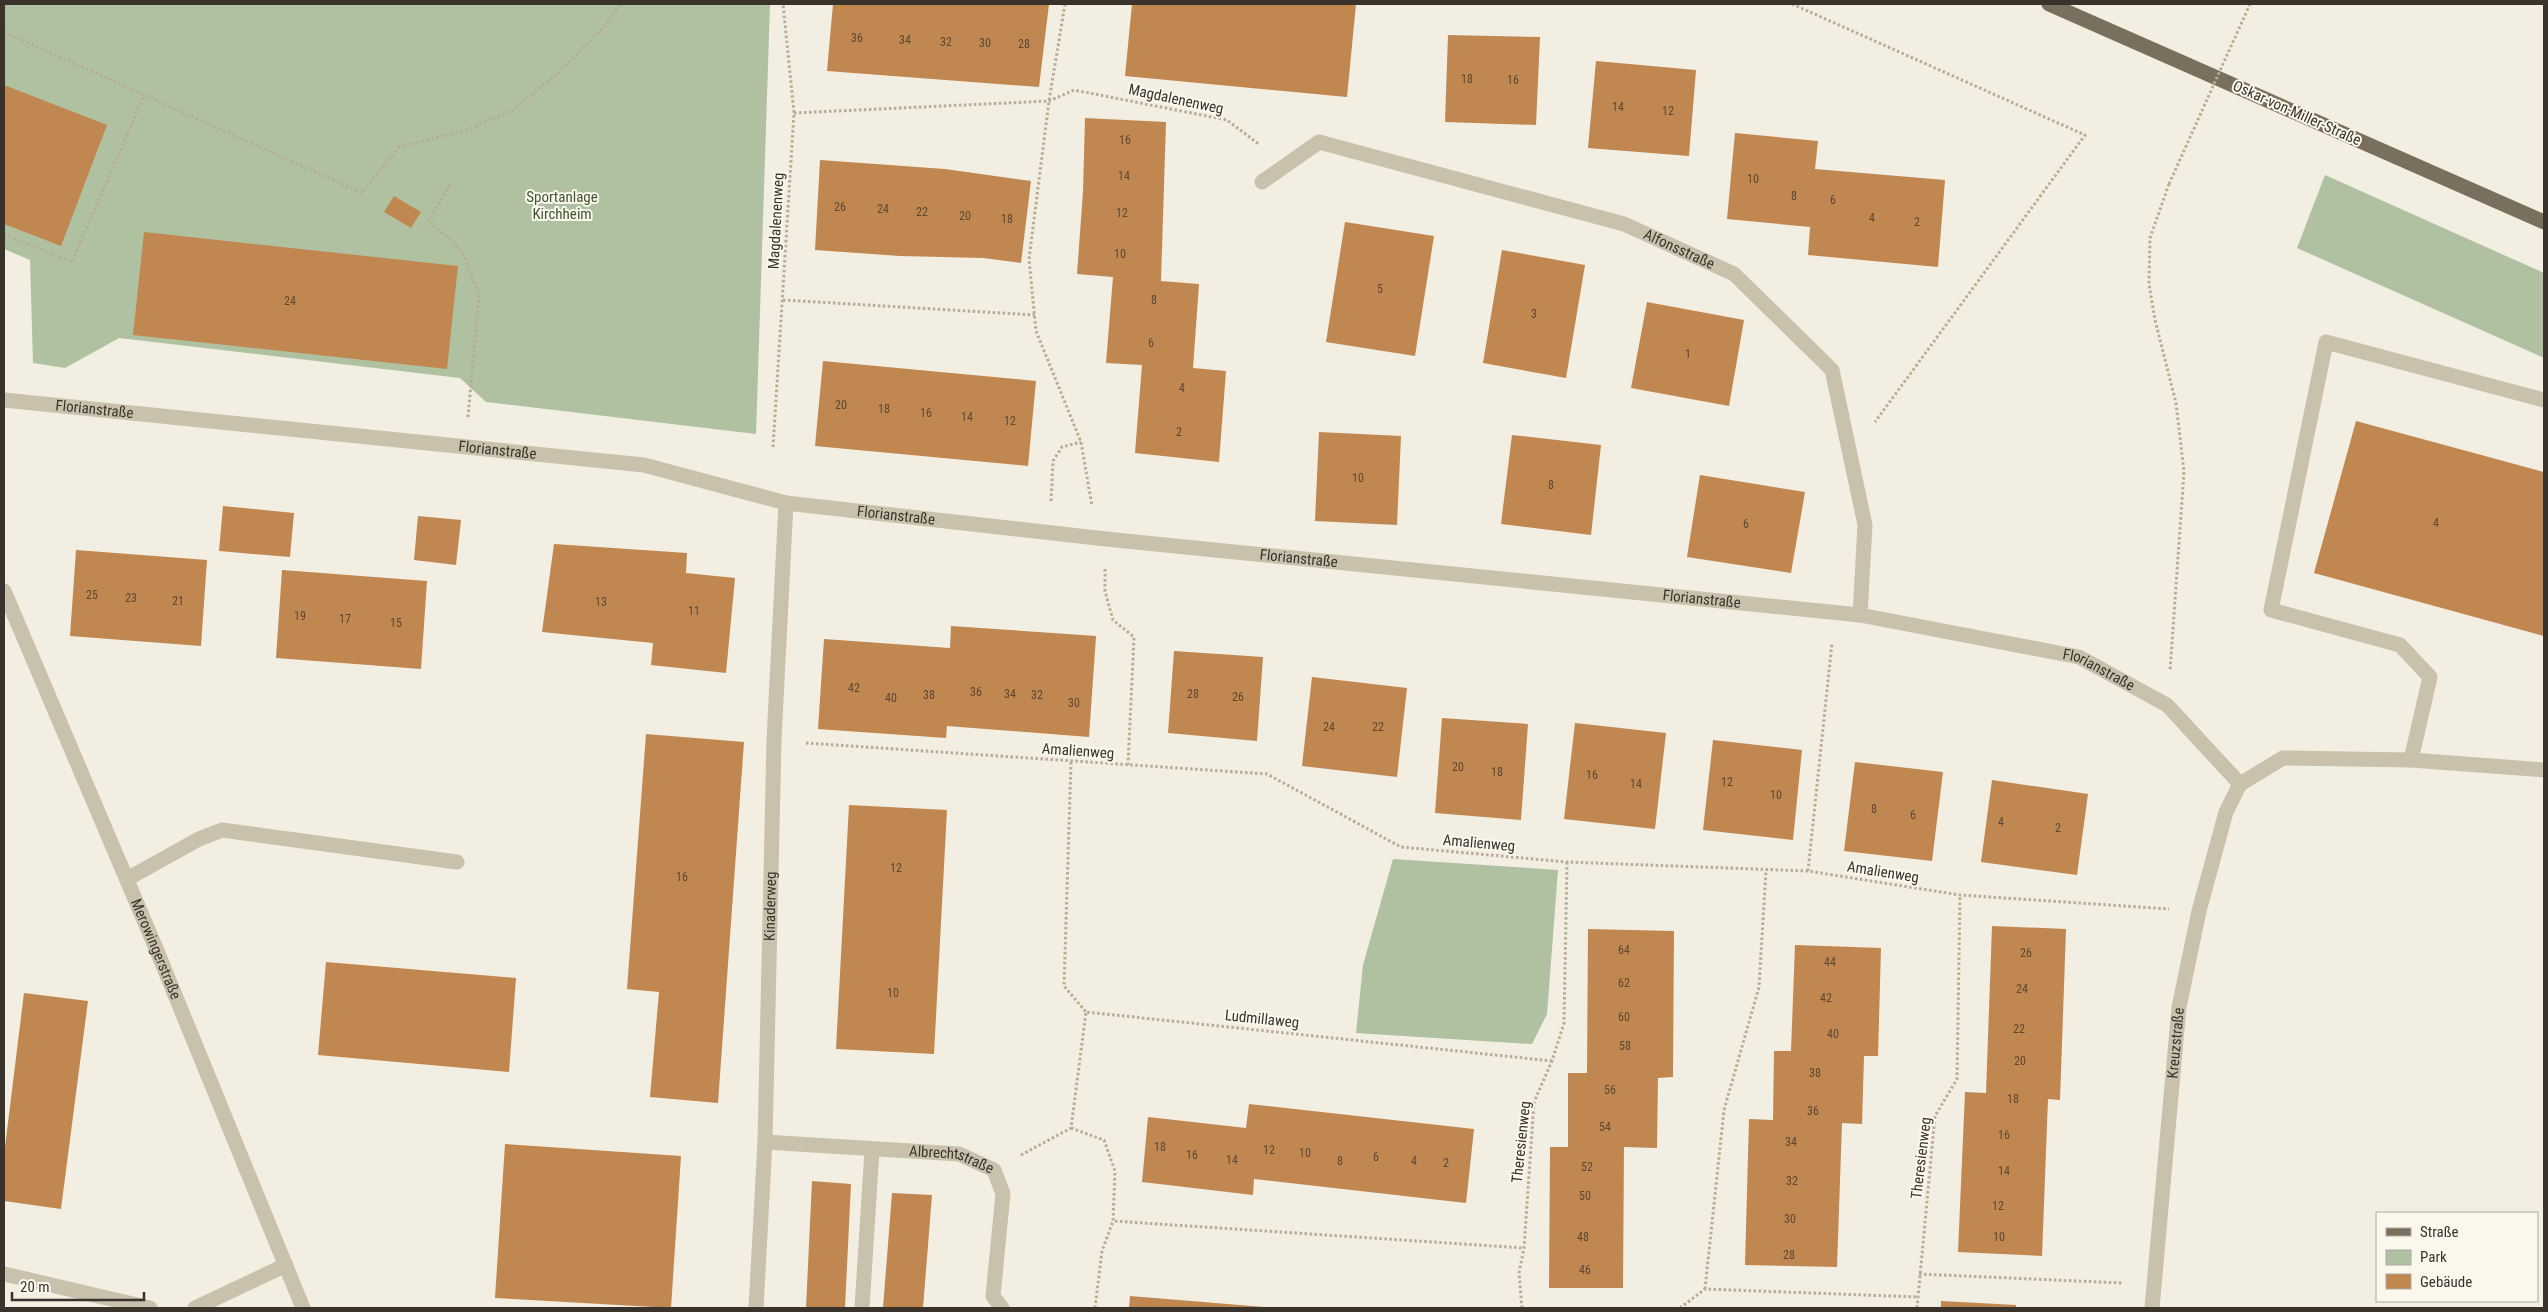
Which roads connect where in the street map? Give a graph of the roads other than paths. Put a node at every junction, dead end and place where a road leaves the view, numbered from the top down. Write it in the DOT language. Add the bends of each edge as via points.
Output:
graph roads {
  1 [pos="2049,4"];
  2 [pos="1262,182"];
  3 [pos="2544,222"];
  4 [pos="4,400"];
  5 [pos="2544,400"];
  6 [pos="786,503"];
  7 [pos="4,591"];
  8 [pos="1860,615"];
  9 [pos="2412,760"];
  10 [pos="2544,770"];
  11 [pos="2240,784"];
  12 [pos="457,862"];
  13 [pos="127,879"];
  14 [pos="765,1142"];
  15 [pos="872,1150"];
  16 [pos="286,1264"];
  17 [pos="4,1274"];
  18 [pos="150,1308"];
  19 [pos="195,1308"];
  20 [pos="303,1308"];
  21 [pos="756,1308"];
  22 [pos="862,1308"];
  23 [pos="1002,1308"];
  24 [pos="2152,1308"];
  1 -- 3 [label="main road, Oskar-von-Miller-Straße"];
  2 -- 8 [label="street, Alfonsstraße" via="1319,142 1624,224 1734,274 1832,370 1865,525"];
  4 -- 6 [label="street, Florianstraße" via="644,465"];
  5 -- 9 [label="street" via="2326,342 2271,610 2400,645 2430,677"];
  6 -- 8 [label="street, Florianstraße" via="1106,539"];
  6 -- 14 [label="street, Kinaderweg" via="774,740"];
  7 -- 13 [label="street, Merowingerstraße"];
  8 -- 11 [label="street, Florianstraße" via="2079,657 2168,705"];
  9 -- 10 [label="street"];
  9 -- 11 [label="street" via="2283,758"];
  11 -- 24 [label="street, Kreuzstraße" via="2226,812 2199,911 2178,1007"];
  12 -- 13 [label="street" via="222,830 199,839"];
  13 -- 16 [label="street, Merowingerstraße"];
  14 -- 15 [label="street, Albrechtstraße"];
  14 -- 21 [label="street, Kinaderweg"];
  15 -- 22 [label="street"];
  15 -- 23 [label="street, Albrechtstraße" via="959,1154 994,1170 1003,1194 993,1296"];
  16 -- 19 [label="street"];
  16 -- 20 [label="street, Merowingerstraße"];
  17 -- 18 [label="street"];
}
